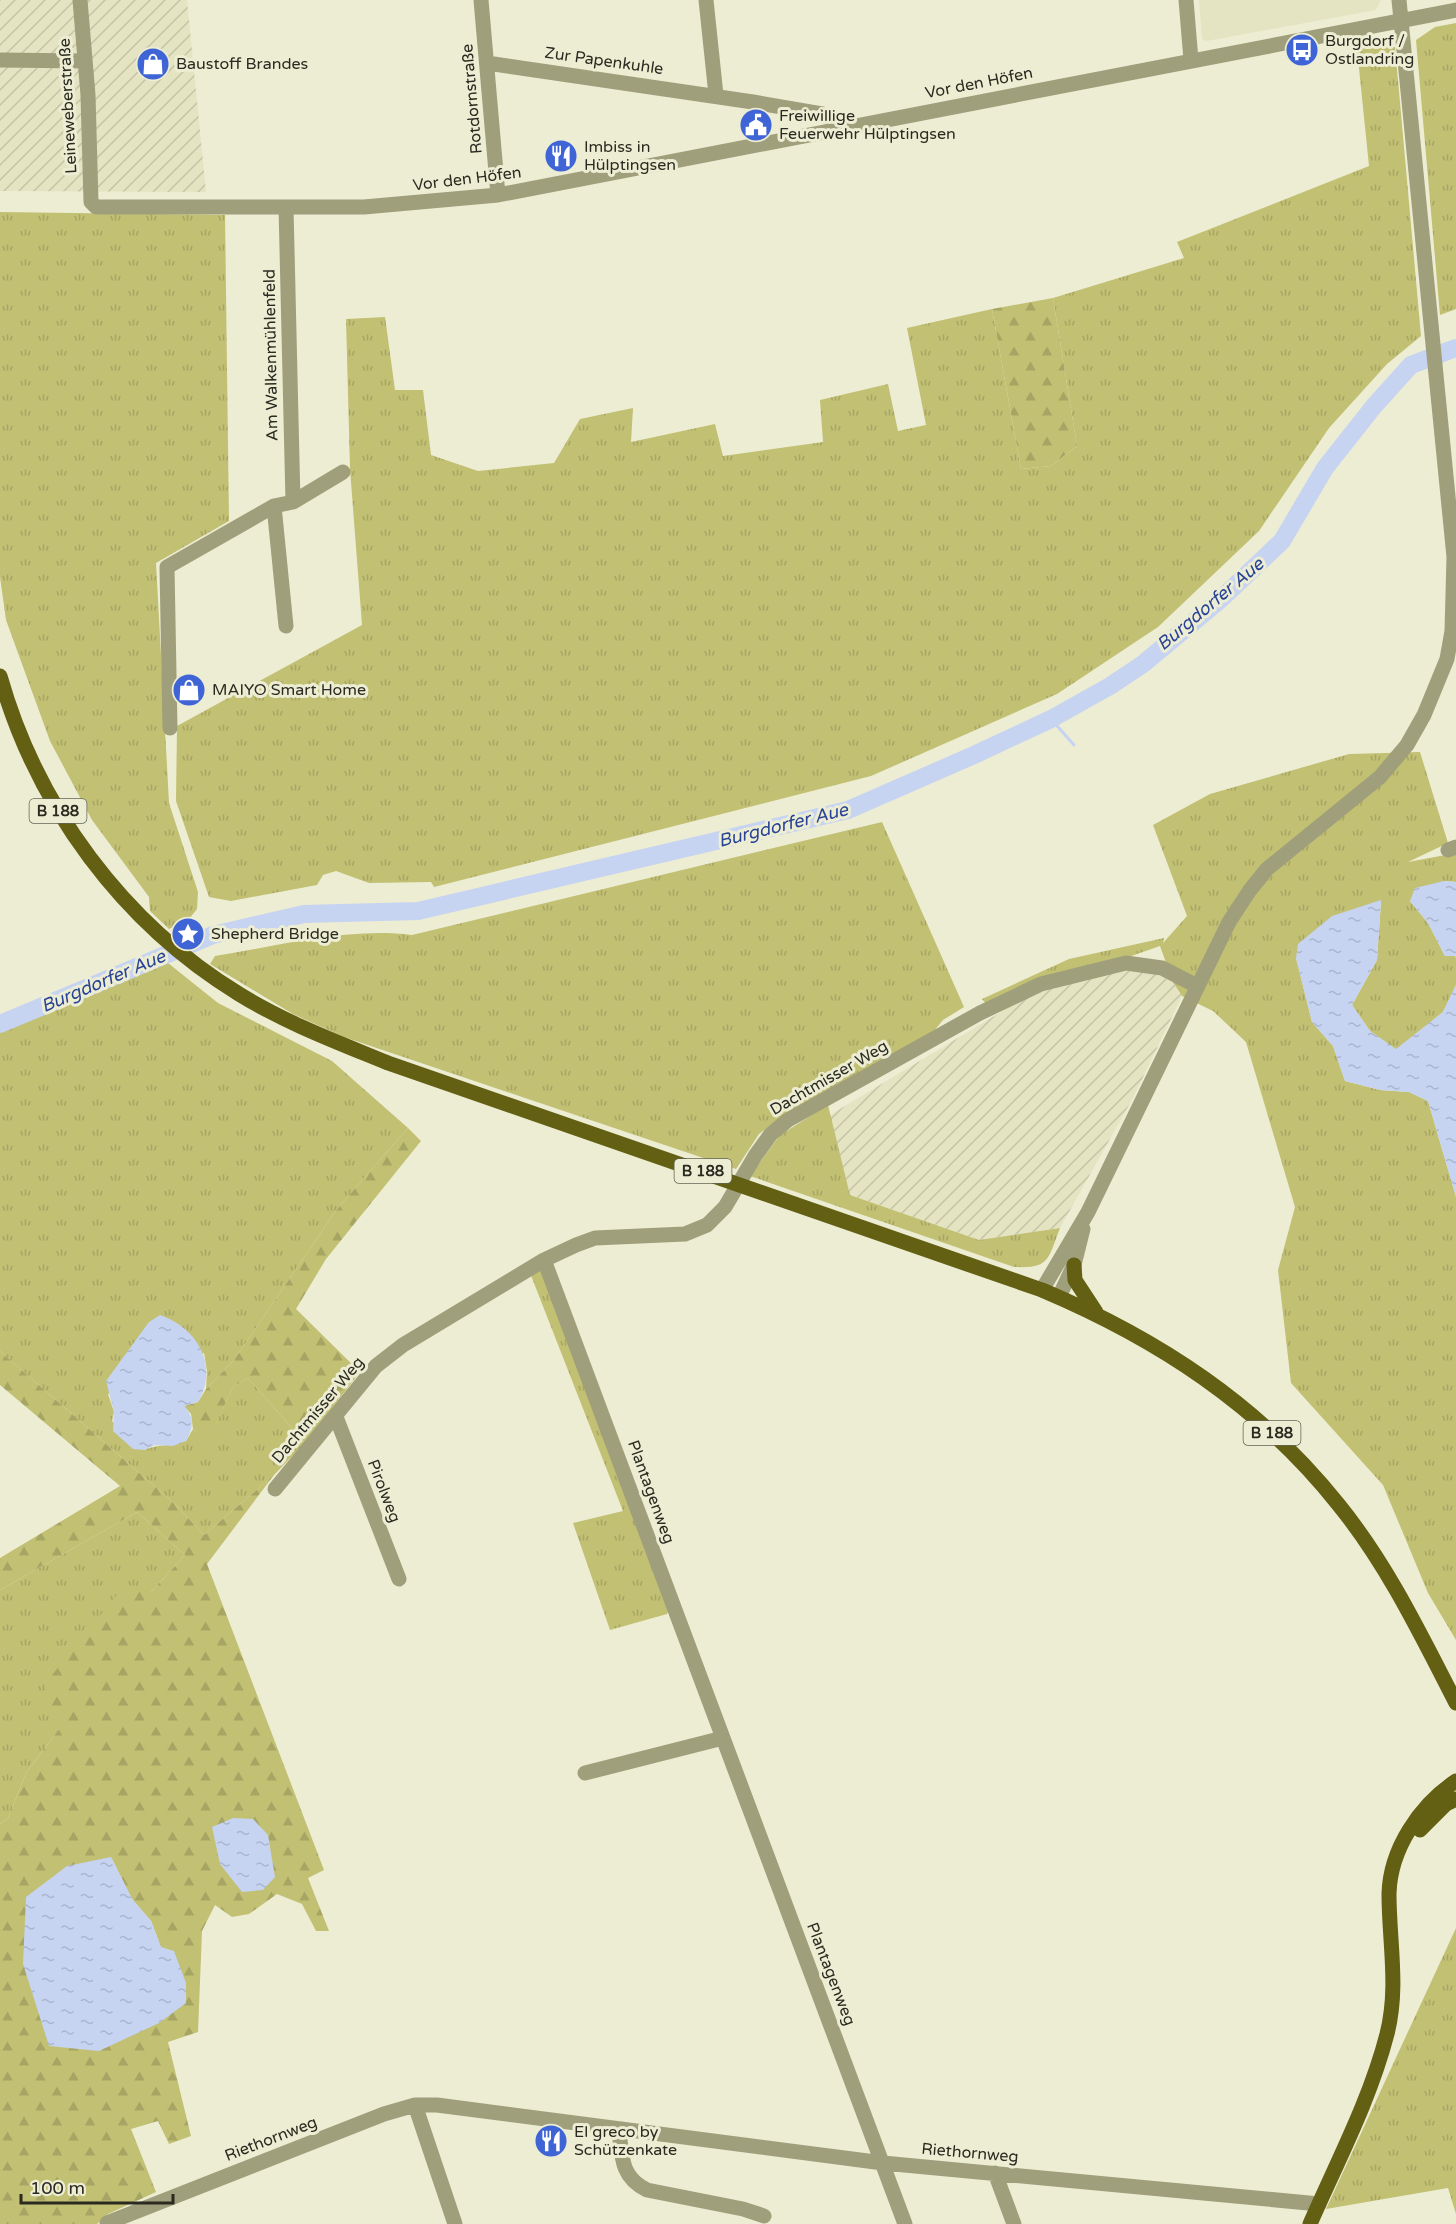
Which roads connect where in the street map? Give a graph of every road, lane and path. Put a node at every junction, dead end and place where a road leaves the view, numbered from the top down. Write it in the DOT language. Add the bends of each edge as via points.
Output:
graph roads {
  1 [pos="80,0"];
  2 [pos="481,0"];
  3 [pos="706,0"];
  4 [pos="1186,0"];
  5 [pos="1399,0"];
  6 [pos="1456,10"];
  7 [pos="1401,21"];
  8 [pos="0,60"];
  9 [pos="1191,60"];
  10 [pos="85,61"];
  11 [pos="487,63"];
  12 [pos="716,95"];
  13 [pos="848,127"];
  14 [pos="498,195"];
  15 [pos="96,207"];
  16 [pos="286,207"];
  17 [pos="343,472"];
  18 [pos="292,502"];
  19 [pos="273,506"];
  20 [pos="286,626"];
  21 [pos="0,676"];
  22 [pos="170,728"];
  23 [pos="1197,986"];
  24 [pos="1088,1212"];
  25 [pos="544,1260"];
  26 [pos="1074,1265"];
  27 [pos="1042,1290"];
  28 [pos="1059,1297"];
  29 [pos="1096,1312"];
  30 [pos="336,1417"];
  31 [pos="275,1489"];
  32 [pos="399,1579"];
  33 [pos="1456,1703"];
  34 [pos="723,1738"];
  35 [pos="585,1773"];
  36 [pos="1455,1780"];
  37 [pos="1456,1799"];
  38 [pos="1391,1920"];
  39 [pos="415,2105"];
  40 [pos="619,2129"];
  41 [pos="883,2163"];
  42 [pos="995,2173"];
  43 [pos="1318,2204"];
  44 [pos="764,2216"];
  45 [pos="108,2223"];
  46 [pos="455,2224"];
  47 [pos="905,2224"];
  48 [pos="1014,2224"];
  49 [pos="1310,2224"];
  1 -- 10 [label="street, Leineweberstraße"];
  2 -- 11 [label="street, Rotdornstraße"];
  3 -- 12 [label="street"];
  4 -- 9 [label="street"];
  5 -- 7 [label="street"];
  6 -- 7 [label="street, Vor den Höfen"];
  7 -- 9 [label="street, Vor den Höfen"];
  7 -- 23 [label="street" via="1454,557 1452,631 1437,686 1407,745 1380,777 1267,869 1229,922"];
  8 -- 10 [label="street"];
  9 -- 13 [label="street, Vor den Höfen"];
  10 -- 15 [label="street, Leineweberstraße" via="91,202"];
  11 -- 12 [label="street, Zur Papenkuhle"];
  11 -- 14 [label="street, Rotdornstraße"];
  12 -- 13 [label="street, Zur Papenkuhle" via="822,114"];
  13 -- 14 [label="street, Vor den Höfen"];
  14 -- 16 [label="street, Vor den Höfen" via="364,207"];
  15 -- 16 [label="street, Vor den Höfen"];
  16 -- 18 [label="street, Am Walkenmühlenfeld"];
  17 -- 18 [label="street"];
  18 -- 19 [label="street"];
  19 -- 20 [label="street"];
  19 -- 22 [label="street" via="167,567"];
  21 -- 27 [label="main road, B 188" via="26,750 57,809 94,863 150,925 195,964 239,994 290,1022 388,1063"];
  23 -- 24 [label="street"];
  23 -- 25 [label="street, Dachtmisser Weg" via="1162,968 1126,963 1041,984 980,1013 788,1120 771,1134 725,1207 707,1225 685,1234 595,1238"];
  24 -- 26 [label="street"];
  24 -- 27 [label="street"];
  25 -- 30 [label="street, Dachtmisser Weg" via="403,1345 376,1366"];
  25 -- 34 [label="street, Plantagenweg"];
  26 -- 28 [label="street"];
  26 -- 29 [label="main road" via="1075,1280"];
  27 -- 28 [label="main road, B 188"];
  28 -- 29 [label="main road, B 188"];
  29 -- 33 [label="main road, B 188" via="1166,1351 1221,1390 1264,1425 1338,1503 1399,1595"];
  30 -- 31 [label="street, Dachtmisser Weg"];
  30 -- 32 [label="street, Pirolweg"];
  34 -- 35 [label="street"];
  34 -- 41 [label="street, Plantagenweg"];
  36 -- 38 [label="main road" via="1418,1817 1402,1843 1392,1871"];
  37 -- 38 [label="main road" via="1424,1823 1408,1847 1398,1872"];
  38 -- 43 [label="main road" via="1395,1995 1391,2018 1379,2061"];
  39 -- 40 [label="street, Riethornweg"];
  39 -- 45 [label="street, Riethornweg" via="357,2124"];
  39 -- 46 [label="street"];
  40 -- 41 [label="street, Riethornweg"];
  40 -- 44 [label="street" via="623,2166 633,2183 647,2190"];
  41 -- 42 [label="street, Riethornweg"];
  41 -- 47 [label="street, Plantagenweg"];
  42 -- 43 [label="street, Riethornweg"];
  42 -- 48 [label="street"];
  43 -- 49 [label="main road"];
}
